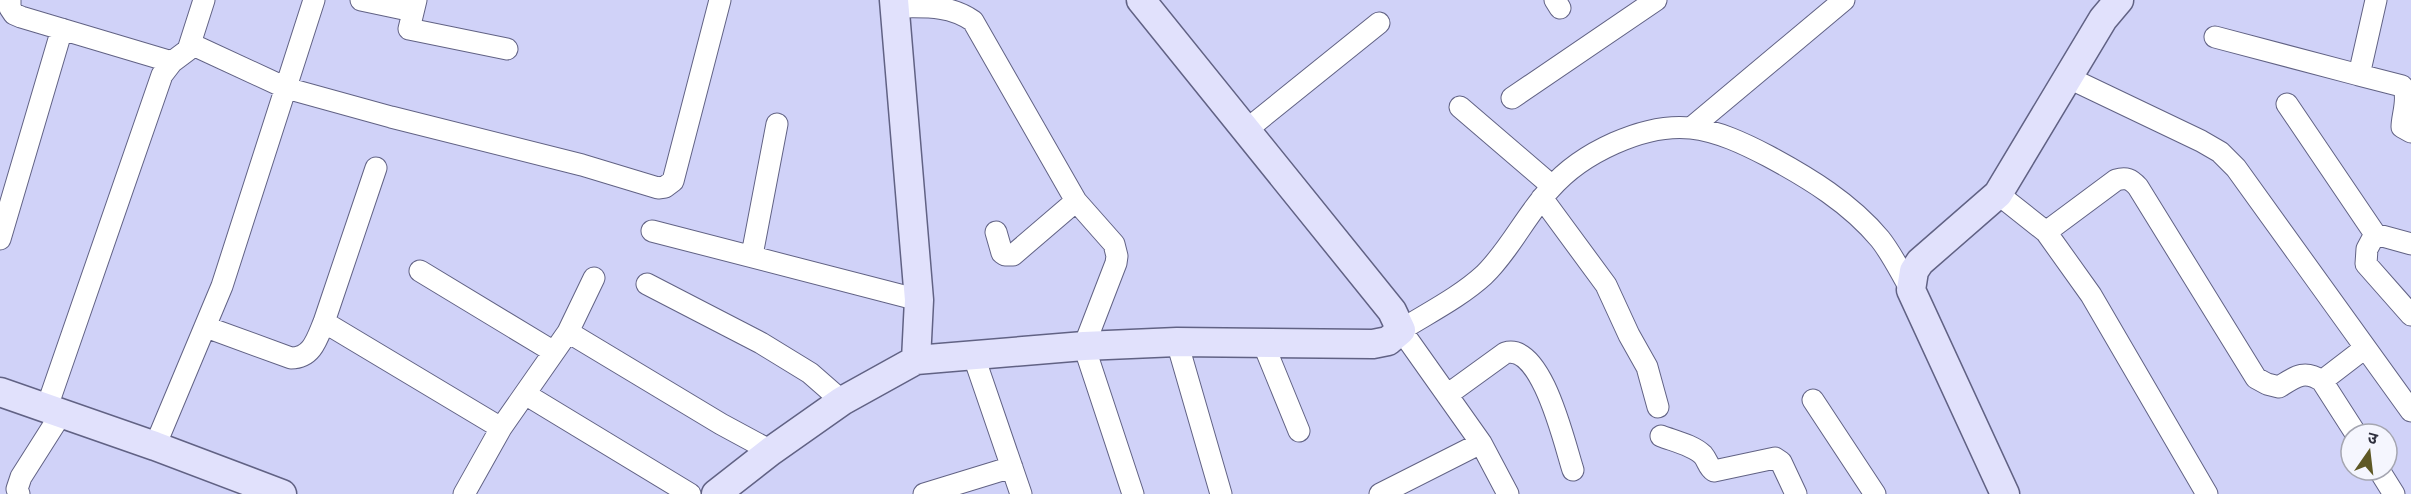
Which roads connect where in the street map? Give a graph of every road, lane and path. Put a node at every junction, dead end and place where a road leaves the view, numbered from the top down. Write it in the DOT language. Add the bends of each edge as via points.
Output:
graph roads {
  1 [pos="10,0"];
  2 [pos="204,0"];
  3 [pos="314,0"];
  4 [pos="360,0"];
  5 [pos="720,0"];
  6 [pos="1141,0"];
  7 [pos="1656,0"];
  8 [pos="1844,0"];
  9 [pos="2119,0"];
  10 [pos="2376,0"];
  11 [pos="894,3"];
  12 [pos="415,5"];
  13 [pos="1379,23"];
  14 [pos="62,29"];
  15 [pos="2215,37"];
  16 [pos="191,44"];
  17 [pos="507,49"];
  18 [pos="172,62"];
  19 [pos="2359,75"];
  20 [pos="2067,77"];
  21 [pos="286,88"];
  22 [pos="1512,98"];
  23 [pos="2287,104"];
  24 [pos="1460,107"];
  25 [pos="777,124"];
  26 [pos="1692,128"];
  27 [pos="1245,131"];
  28 [pos="2411,132"];
  29 [pos="376,168"];
  30 [pos="1547,192"];
  31 [pos="1998,194"];
  32 [pos="1076,201"];
  33 [pos="652,231"];
  34 [pos="996,232"];
  35 [pos="2046,232"];
  36 [pos="2375,234"];
  37 [pos="0,239"];
  38 [pos="2411,244"];
  39 [pos="752,255"];
  40 [pos="420,271"];
  41 [pos="594,278"];
  42 [pos="647,284"];
  43 [pos="1911,290"];
  44 [pos="919,300"];
  45 [pos="2411,315"];
  46 [pos="324,322"];
  47 [pos="206,327"];
  48 [pos="1401,330"];
  49 [pos="568,332"];
  50 [pos="1177,342"];
  51 [pos="1263,343"];
  52 [pos="1084,346"];
  53 [pos="2365,348"];
  54 [pos="554,352"];
  55 [pos="974,357"];
  56 [pos="916,360"];
  57 [pos="2322,381"];
  58 [pos="0,392"];
  59 [pos="525,394"];
  60 [pos="1447,395"];
  61 [pos="1813,400"];
  62 [pos="842,401"];
  63 [pos="1658,407"];
  64 [pos="54,411"];
  65 [pos="2411,411"];
  66 [pos="2348,422"];
  67 [pos="501,428"];
  68 [pos="1299,431"];
  69 [pos="1661,436"];
  70 [pos="1481,443"];
  71 [pos="155,446"];
  72 [pos="771,451"];
  73 [pos="1012,467"];
  74 [pos="1573,470"];
  75 [pos="19,494"];
  76 [pos="282,494"];
  77 [pos="464,494"];
  78 [pos="690,494"];
  79 [pos="716,494"];
  80 [pos="924,494"];
  81 [pos="1021,494"];
  82 [pos="1133,494"];
  83 [pos="1221,494"];
  84 [pos="1380,494"];
  85 [pos="1508,494"];
  86 [pos="1796,494"];
  87 [pos="1875,494"];
  88 [pos="2005,494"];
  89 [pos="2207,494"];
  1 -- 14 [label="street" via="14,14"];
  2 -- 16 [label="street"];
  3 -- 21 [label="street"];
  4 -- 12 [label="street"];
  5 -- 21 [label="street" via="673,181 665,187 646,186 582,165"];
  6 -- 27 [label="street"];
  7 -- 22 [label="street"];
  8 -- 26 [label="street"];
  9 -- 20 [label="street"];
  10 -- 19 [label="street"];
  11 -- 32 [label="street" via="956,10 973,21"];
  11 -- 44 [label="street"];
  12 -- 17 [label="street" via="409,29"];
  13 -- 27 [label="street"];
  14 -- 18 [label="street"];
  14 -- 37 [label="street"];
  15 -- 19 [label="street"];
  16 -- 18 [label="street"];
  16 -- 21 [label="street"];
  18 -- 64 [label="street" via="159,83"];
  19 -- 28 [label="street" via="2406,90 2402,127"];
  20 -- 31 [label="street"];
  20 -- 53 [label="street" via="2220,152 2236,168"];
  21 -- 47 [label="street"];
  23 -- 36 [label="street"];
  24 -- 30 [label="street"];
  25 -- 39 [label="street"];
  26 -- 30 [label="street" via="1656,130 1621,139 1588,158"];
  26 -- 43 [label="street" via="1756,150 1830,193 1881,241"];
  27 -- 48 [label="street" via="1392,311"];
  29 -- 46 [label="street"];
  30 -- 48 [label="street" via="1485,274"];
  30 -- 63 [label="street" via="1606,285 1647,367"];
  31 -- 35 [label="street"];
  31 -- 43 [label="street" via="1920,262"];
  32 -- 34 [label="street" via="1013,255 1002,253"];
  32 -- 52 [label="street" via="1114,244 1117,256"];
  33 -- 39 [label="street"];
  35 -- 57 [label="street" via="2116,180 2132,180 2256,378 2279,387 2303,374"];
  35 -- 89 [label="street" via="2091,296"];
  36 -- 38 [label="street"];
  36 -- 45 [label="street" via="2367,249 2366,264"];
  39 -- 44 [label="street"];
  40 -- 54 [label="street"];
  41 -- 49 [label="street"];
  42 -- 62 [label="street" via="771,349 810,373"];
  43 -- 88 [label="street"];
  44 -- 56 [label="street"];
  46 -- 47 [label="street" via="314,345 300,358"];
  46 -- 67 [label="street"];
  47 -- 71 [label="street"];
  48 -- 51 [label="street" via="1388,341 1373,344"];
  48 -- 60 [label="street"];
  49 -- 54 [label="street"];
  49 -- 72 [label="street"];
  50 -- 51 [label="street"];
  50 -- 52 [label="street"];
  50 -- 83 [label="street"];
  51 -- 68 [label="street"];
  52 -- 55 [label="street"];
  52 -- 82 [label="street"];
  53 -- 57 [label="street"];
  53 -- 65 [label="street"];
  54 -- 59 [label="street"];
  55 -- 56 [label="street"];
  55 -- 73 [label="street"];
  56 -- 62 [label="street"];
  57 -- 66 [label="street"];
  58 -- 64 [label="street"];
  59 -- 67 [label="street"];
  59 -- 78 [label="street"];
  60 -- 70 [label="street"];
  60 -- 74 [label="street" via="1505,353 1522,356 1548,391"];
  61 -- 87 [label="street"];
  62 -- 72 [label="street"];
  64 -- 71 [label="street"];
  64 -- 75 [label="street" via="21,477"];
  67 -- 77 [label="street"];
  69 -- 86 [label="street" via="1699,452 1714,471 1776,458"];
  70 -- 84 [label="street"];
  70 -- 85 [label="street"];
  71 -- 76 [label="street"];
  72 -- 79 [label="street"];
  73 -- 80 [label="street"];
  73 -- 81 [label="street"];
}
